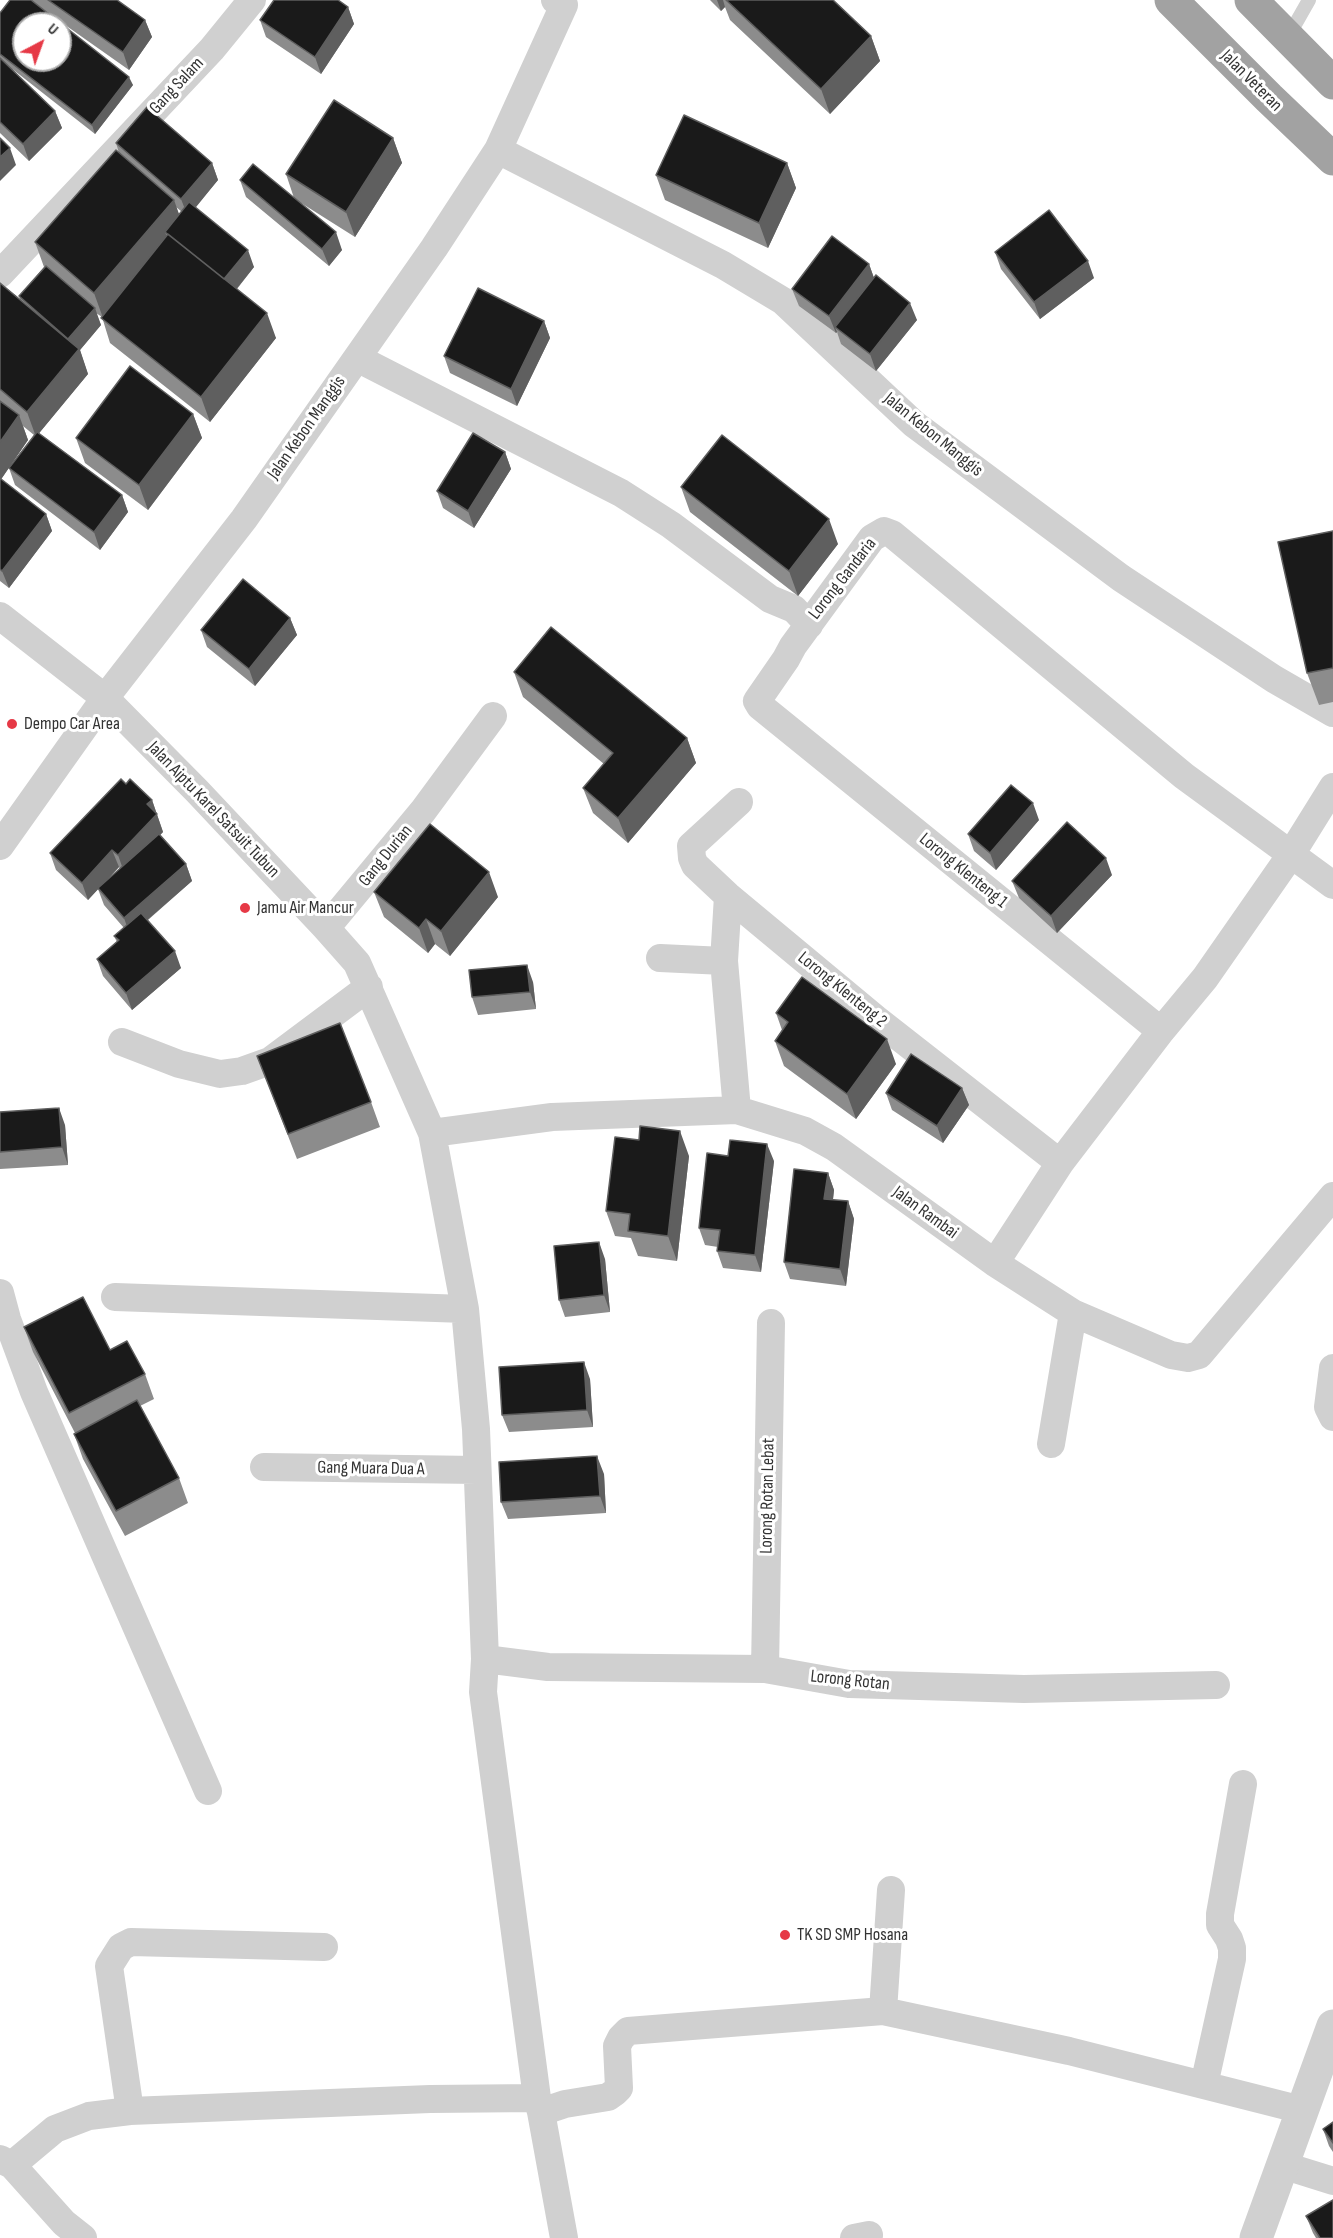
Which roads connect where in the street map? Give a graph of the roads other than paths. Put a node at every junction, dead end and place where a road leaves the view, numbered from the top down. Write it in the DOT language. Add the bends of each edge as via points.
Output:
graph roads {
  1 [pos="252,0"];
  2 [pos="1172,0"];
  3 [pos="1251,0"];
  4 [pos="1309,0"];
  5 [pos="559,3"];
  6 [pos="1288,38"];
  7 [pos="1333,83"];
  8 [pos="498,150"];
  9 [pos="1333,159"];
  10 [pos="0,274"];
  11 [pos="357,358"];
  12 [pos="0,616"];
  13 [pos="809,625"];
  14 [pos="105,699"];
  15 [pos="1333,713"];
  16 [pos="493,716"];
  17 [pos="1333,788"];
  18 [pos="739,802"];
  19 [pos="0,846"];
  20 [pos="1290,856"];
  21 [pos="1333,885"];
  22 [pos="728,897"];
  23 [pos="327,928"];
  24 [pos="660,958"];
  25 [pos="724,961"];
  26 [pos="369,987"];
  27 [pos="1161,1031"];
  28 [pos="122,1042"];
  29 [pos="737,1110"];
  30 [pos="432,1133"];
  31 [pos="1060,1162"];
  32 [pos="1333,1196"];
  33 [pos="994,1263"];
  34 [pos="0,1293"];
  35 [pos="115,1297"];
  36 [pos="465,1309"];
  37 [pos="1073,1313"];
  38 [pos="771,1323"];
  39 [pos="1333,1368"];
  40 [pos="1333,1417"];
  41 [pos="1051,1444"];
  42 [pos="264,1467"];
  43 [pos="477,1470"];
  44 [pos="486,1659"];
  45 [pos="765,1669"];
  46 [pos="1216,1685"];
  47 [pos="1243,1784"];
  48 [pos="208,1791"];
  49 [pos="891,1890"];
  50 [pos="324,1947"];
  51 [pos="883,2012"];
  52 [pos="1333,2026"];
  53 [pos="1204,2085"];
  54 [pos="539,2105"];
  55 [pos="1302,2110"];
  56 [pos="130,2111"];
  57 [pos="6,2162"];
  58 [pos="1282,2165"];
  59 [pos="1333,2181"];
  60 [pos="67,2233"];
  61 [pos="564,2238"];
  62 [pos="1256,2238"];
  1 -- 10 [label="street, Gang Salam" via="212,49"];
  2 -- 9 [label="highway, Jalan Veteran"];
  3 -- 6 [label="highway"];
  4 -- 6 [label="lane"];
  5 -- 8 [label="street, Jalan Kebon Manggis"];
  6 -- 7 [label="highway"];
  8 -- 11 [label="street, Jalan Kebon Manggis"];
  8 -- 15 [label="street, Jalan Kebon Manggis" via="723,265 783,301 914,424 1121,578 1274,680"];
  11 -- 13 [label="street, Lorong Gandaria" via="621,493 770,599 794,609"];
  11 -- 14 [label="street, Jalan Kebon Manggis" via="244,519"];
  12 -- 14 [label="street, Jalan Aiptu Karel Satsuit Tubun"];
  13 -- 20 [label="street, Lorong Gandaria" via="872,538 884,531 892,534 1184,776"];
  13 -- 27 [label="street, Lorong Klenteng 1" via="757,701"];
  14 -- 19 [label="street, Jalan Kebon Manggis"];
  14 -- 23 [label="street, Jalan Aiptu Karel Satsuit Tubun"];
  16 -- 23 [label="street, Gang Durian" via="423,811"];
  17 -- 20 [label="street"];
  18 -- 22 [label="street, Lorong Klenteng 2" via="691,846 695,865"];
  20 -- 21 [label="street"];
  20 -- 27 [label="street" via="1205,978"];
  22 -- 25 [label="street"];
  22 -- 31 [label="street, Lorong Klenteng 2" via="876,1019"];
  23 -- 26 [label="street, Jalan Aiptu Karel Satsuit Tubun" via="357,963"];
  24 -- 25 [label="street"];
  25 -- 29 [label="street"];
  26 -- 28 [label="street" via="270,1061 242,1071 220,1074 179,1064"];
  26 -- 30 [label="street, Jalan Aiptu Karel Satsuit Tubun"];
  27 -- 31 [label="street"];
  29 -- 30 [label="street, Jalan Rambai" via="552,1117"];
  29 -- 33 [label="street, Jalan Rambai" via="806,1131 834,1147"];
  30 -- 36 [label="street, Jalan Aiptu Karel Satsuit Tubun"];
  31 -- 33 [label="street"];
  32 -- 37 [label="street, Jalan Rambai" via="1200,1355 1171,1355"];
  33 -- 37 [label="street, Jalan Rambai"];
  34 -- 48 [label="street" via="34,1392"];
  35 -- 36 [label="street"];
  36 -- 43 [label="street, Jalan Aiptu Karel Satsuit Tubun"];
  37 -- 41 [label="street"];
  38 -- 45 [label="street, Lorong Rotan Lebat"];
  39 -- 40 [label="street" via="1328,1407"];
  42 -- 43 [label="street, Gang Muara Dua A"];
  43 -- 44 [label="street, Jalan Aiptu Karel Satsuit Tubun"];
  44 -- 45 [label="street, Lorong Rotan" via="548,1666"];
  44 -- 54 [label="street, Jalan Aiptu Karel Satsuit Tubun" via="483,1692"];
  45 -- 46 [label="street, Lorong Rotan" via="861,1684 1024,1689"];
  47 -- 53 [label="street" via="1220,1914 1232,1959"];
  49 -- 51 [label="street"];
  50 -- 56 [label="street" via="131,1942 121,1947 109,1966"];
  51 -- 53 [label="street" via="1069,2051"];
  51 -- 54 [label="street" via="628,2031 617,2046 619,2088 615,2092 608,2097"];
  52 -- 55 [label="street"];
  53 -- 55 [label="street"];
  54 -- 56 [label="street" via="430,2099"];
  54 -- 61 [label="street, Jalan Aiptu Karel Satsuit Tubun"];
  55 -- 58 [label="street"];
  56 -- 57 [label="street" via="89,2116 55,2129"];
  57 -- 60 [label="street"];
  58 -- 59 [label="street"];
  58 -- 62 [label="street"];
}
